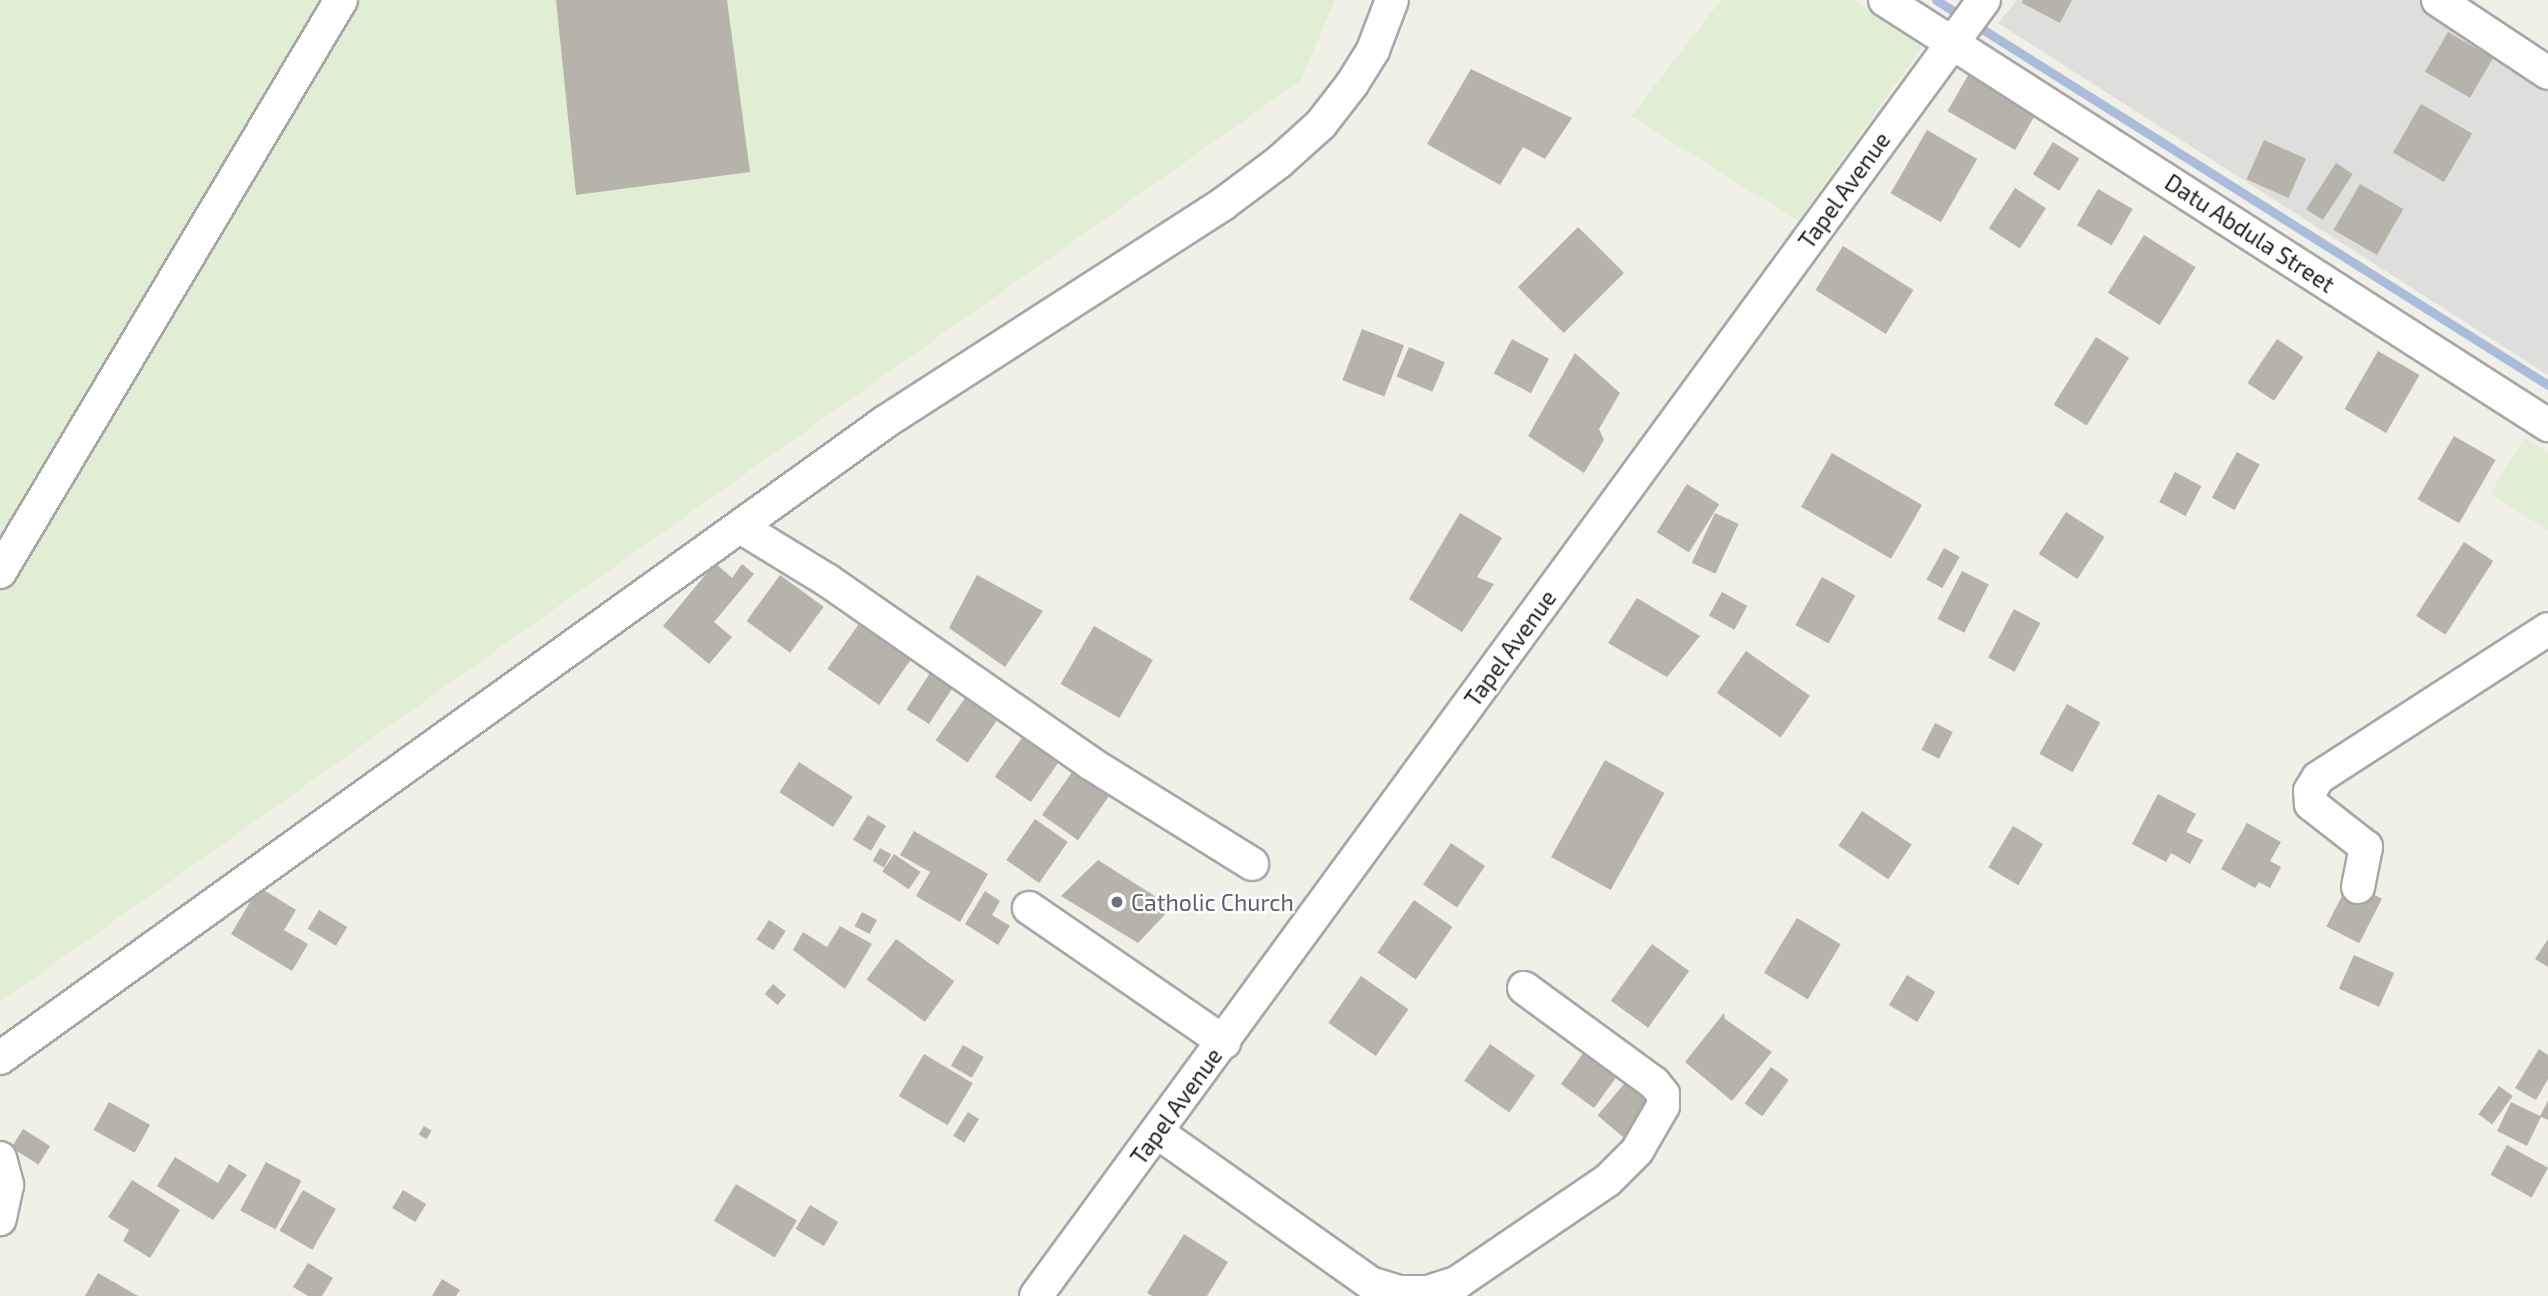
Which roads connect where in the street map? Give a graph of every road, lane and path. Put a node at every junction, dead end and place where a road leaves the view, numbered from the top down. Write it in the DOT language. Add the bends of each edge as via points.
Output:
graph roads {
  1 [pos="341,0"];
  2 [pos="1392,0"];
  3 [pos="1885,0"];
  4 [pos="1984,0"];
  5 [pos="2438,0"];
  6 [pos="1952,42"];
  7 [pos="2548,74"];
  8 [pos="2548,425"];
  9 [pos="742,528"];
  10 [pos="0,572"];
  11 [pos="2548,629"];
  12 [pos="1252,864"];
  13 [pos="2358,887"];
  14 [pos="1028,908"];
  15 [pos="1524,988"];
  16 [pos="1224,1042"];
  17 [pos="0,1058"];
  18 [pos="1157,1132"];
  19 [pos="0,1158"];
  20 [pos="0,1219"];
  21 [pos="1036,1296"];
  1 -- 10 [label="street"];
  2 -- 9 [label="street" via="1373,50 1352,84 1321,124 1279,162 1223,204 885,422"];
  3 -- 6 [label="street, Datu Abdula Street"];
  4 -- 6 [label="street, Tapel Avenue"];
  5 -- 7 [label="street"];
  6 -- 8 [label="street, Datu Abdula Street"];
  6 -- 16 [label="street, Tapel Avenue"];
  9 -- 12 [label="street" via="827,580 1090,763"];
  9 -- 17 [label="street" via="159,940"];
  11 -- 13 [label="street" via="2318,778 2310,791 2311,804 2366,847"];
  14 -- 16 [label="street"];
  15 -- 18 [label="street" via="1654,1083 1663,1094 1663,1106 1637,1151 1608,1180 1458,1282 1428,1293 1399,1293 1370,1283"];
  16 -- 18 [label="street, Tapel Avenue"];
  18 -- 21 [label="street, Tapel Avenue"];
  19 -- 20 [label="street" via="7,1185"];
}
